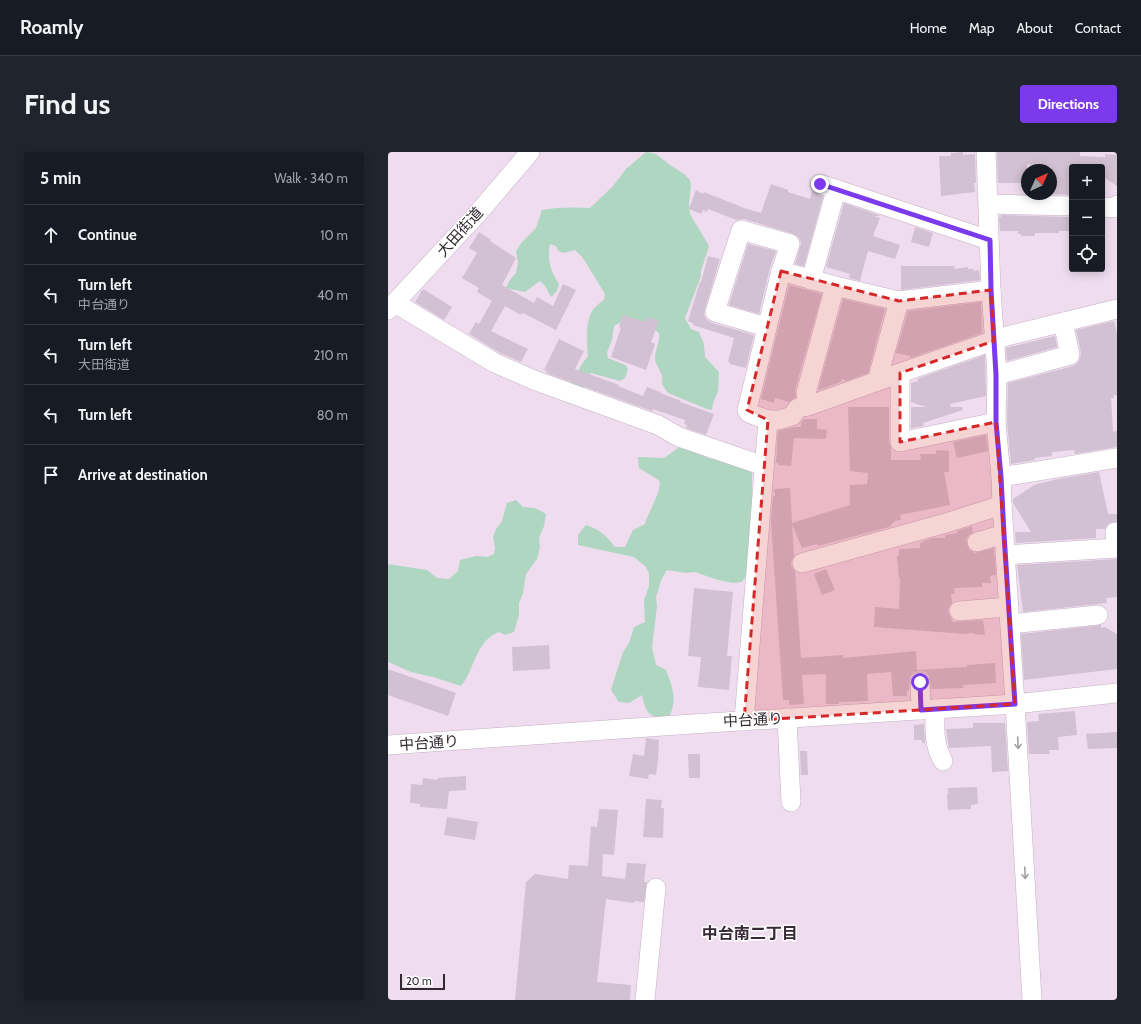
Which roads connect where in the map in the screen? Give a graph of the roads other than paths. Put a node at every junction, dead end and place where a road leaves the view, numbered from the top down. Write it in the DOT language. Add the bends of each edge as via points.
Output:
graph roads {
  1 [pos="530,152"];
  2 [pos="986,152"];
  3 [pos="989,204"];
  4 [pos="1069,206"];
  5 [pos="990,240"];
  6 [pos="780,271"];
  7 [pos="811,280"];
  8 [pos="835,286"];
  9 [pos="991,290"];
  10 [pos="899,301"];
  11 [pos="391,307"];
  12 [pos="1117,309"];
  13 [pos="1063,322"];
  14 [pos="766,327"];
  15 [pos="994,341"];
  16 [pos="900,373"];
  17 [pos="996,375"];
  18 [pos="877,381"];
  19 [pos="808,406"];
  20 [pos="768,420"];
  21 [pos="996,422"];
  22 [pos="1117,458"];
  23 [pos="764,466"];
  24 [pos="1001,477"];
  25 [pos="1002,505"];
  26 [pos="1115,532"];
  27 [pos="1004,534"];
  28 [pos="977,542"];
  29 [pos="1005,555"];
  30 [pos="802,563"];
  31 [pos="958,611"];
  32 [pos="1009,615"];
  33 [pos="1098,615"];
  34 [pos="920,682"];
  35 [pos="1117,693"];
  36 [pos="1015,704"];
  37 [pos="928,710"];
  38 [pos="787,718"];
  39 [pos="744,721"];
  40 [pos="388,746"];
  41 [pos="943,761"];
  42 [pos="791,802"];
  43 [pos="656,888"];
  44 [pos="645,1000"];
  45 [pos="1032,1000"];
  1 -- 11 [label="street, 大田街道" via="479,212"];
  2 -- 3 [label="street"];
  3 -- 4 [label="street"];
  3 -- 5 [label="street"];
  5 -- 7 [label="street" via="828,187"];
  5 -- 9 [label="street"];
  6 -- 7 [label="street"];
  6 -- 14 [label="street"];
  6 -- 14 [label="street" via="790,244 741,230 715,312"];
  7 -- 8 [label="street"];
  8 -- 10 [label="street"];
  8 -- 19 [label="street" via="806,393"];
  9 -- 10 [label="street"];
  9 -- 15 [label="street"];
  10 -- 18 [label="street"];
  11 -- 23 [label="street" via="495,363 534,380"];
  12 -- 13 [label="street"];
  13 -- 15 [label="street"];
  13 -- 17 [label="street" via="1070,355"];
  14 -- 20 [label="street" via="747,410"];
  15 -- 16 [label="street"];
  15 -- 17 [label="street"];
  16 -- 18 [label="street"];
  16 -- 21 [label="street" via="900,442"];
  17 -- 21 [label="street"];
  18 -- 19 [label="street"];
  19 -- 20 [label="street" via="798,408 792,416"];
  20 -- 23 [label="street"];
  21 -- 24 [label="street"];
  22 -- 24 [label="street"];
  23 -- 39 [label="street"];
  24 -- 25 [label="street"];
  25 -- 27 [label="street"];
  25 -- 30 [label="street"];
  26 -- 29 [label="street" via="1116,548"];
  27 -- 28 [label="street"];
  27 -- 29 [label="street"];
  29 -- 32 [label="street" via="1015,586"];
  31 -- 32 [label="street"];
  32 -- 33 [label="street"];
  32 -- 36 [label="street"];
  34 -- 37 [label="street"];
  35 -- 36 [label="street, 中台通り"];
  36 -- 37 [label="street, 中台通り"];
  36 -- 45 [label="street, one-way"];
  37 -- 38 [label="street, 中台通り"];
  37 -- 41 [label="street" via="937,751"];
  38 -- 39 [label="street, 中台通り"];
  38 -- 42 [label="street"];
  39 -- 40 [label="street, 中台通り"];
  43 -- 44 [label="street"];
}
